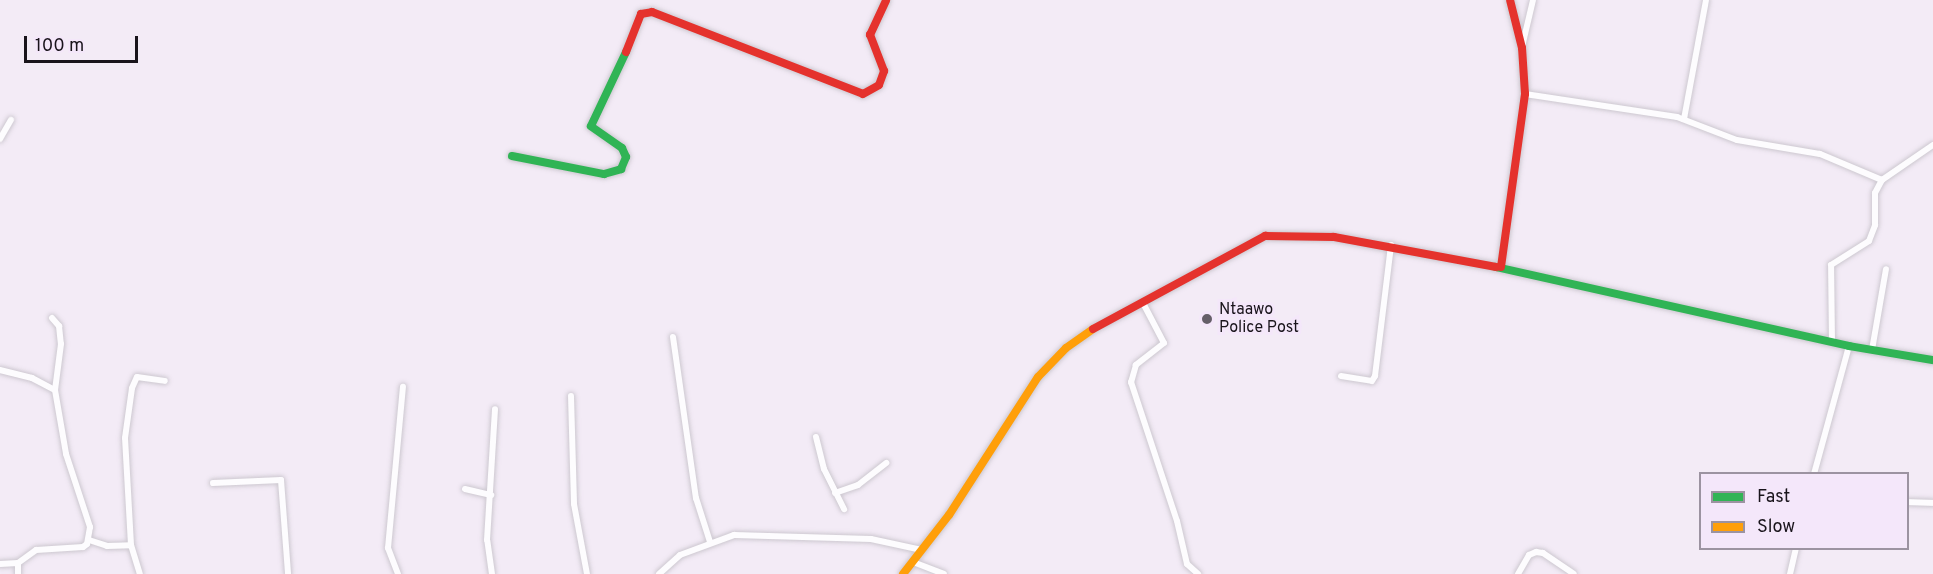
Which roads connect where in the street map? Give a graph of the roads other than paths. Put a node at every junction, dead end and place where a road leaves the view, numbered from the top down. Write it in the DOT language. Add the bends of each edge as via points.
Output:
graph roads {
  1 [pos="886,0"];
  2 [pos="1510,0"];
  3 [pos="1533,0"];
  4 [pos="1706,0"];
  5 [pos="1522,48"];
  6 [pos="1526,94"];
  7 [pos="1683,119"];
  8 [pos="11,120"];
  9 [pos="0,138"];
  10 [pos="1933,145"];
  11 [pos="512,156"];
  12 [pos="1882,180"];
  13 [pos="1391,245"];
  14 [pos="1501,267"];
  15 [pos="1886,269"];
  16 [pos="1143,303"];
  17 [pos="52,318"];
  18 [pos="673,337"];
  19 [pos="1832,342"];
  20 [pos="1849,346"];
  21 [pos="1872,350"];
  22 [pos="1933,360"];
  23 [pos="0,370"];
  24 [pos="1341,376"];
  25 [pos="165,381"];
  26 [pos="404,387"];
  27 [pos="55,390"];
  28 [pos="571,396"];
  29 [pos="495,409"];
  30 [pos="816,437"];
  31 [pos="886,463"];
  32 [pos="1815,472"];
  33 [pos="213,483"];
  34 [pos="465,489"];
  35 [pos="835,493"];
  36 [pos="491,495"];
  37 [pos="1909,502"];
  38 [pos="1933,502"];
  39 [pos="844,509"];
  40 [pos="89,540"];
  41 [pos="710,542"];
  42 [pos="131,545"];
  43 [pos="922,550"];
  44 [pos="1796,550"];
  45 [pos="913,562"];
  46 [pos="18,563"];
  47 [pos="0,564"];
  48 [pos="18,574"];
  49 [pos="140,574"];
  50 [pos="288,574"];
  51 [pos="398,574"];
  52 [pos="492,574"];
  53 [pos="587,574"];
  54 [pos="659,574"];
  55 [pos="903,574"];
  56 [pos="945,574"];
  57 [pos="1198,574"];
  58 [pos="1518,574"];
  59 [pos="1574,574"];
  60 [pos="1790,574"];
  1 -- 11 [label="street" via="870,35 884,71 879,85 863,94 652,12 641,14 591,126 622,148 626,157 621,169 604,174"];
  2 -- 5 [label="street"];
  3 -- 5 [label="street"];
  4 -- 7 [label="street"];
  5 -- 6 [label="street"];
  6 -- 7 [label="street" via="1638,108"];
  6 -- 14 [label="street"];
  7 -- 12 [label="street" via="1737,140 1780,144 1820,154"];
  8 -- 9 [label="street"];
  10 -- 12 [label="street"];
  12 -- 19 [label="street" via="1875,193 1875,225 1869,241 1832,265 1829,272"];
  13 -- 14 [label="street"];
  13 -- 16 [label="street" via="1295,234 1265,236"];
  13 -- 24 [label="street" via="1375,376 1372,381"];
  14 -- 19 [label="street"];
  15 -- 21 [label="street"];
  16 -- 43 [label="street" via="1089,331 1050,363"];
  16 -- 57 [label="street" via="1164,343 1136,365 1131,382 1177,521 1187,564"];
  17 -- 27 [label="street" via="59,326 62,344"];
  18 -- 41 [label="street" via="696,498"];
  19 -- 20 [label="street"];
  20 -- 21 [label="street"];
  20 -- 32 [label="street"];
  21 -- 22 [label="street"];
  23 -- 27 [label="street" via="32,378"];
  25 -- 42 [label="street" via="137,377 132,388 125,438"];
  26 -- 51 [label="street" via="388,548"];
  27 -- 40 [label="street" via="66,454 90,527"];
  28 -- 53 [label="street" via="574,504"];
  29 -- 36 [label="street"];
  30 -- 35 [label="street"];
  31 -- 35 [label="street" via="858,484"];
  33 -- 50 [label="street" via="281,480"];
  34 -- 36 [label="street"];
  35 -- 39 [label="street"];
  36 -- 52 [label="street" via="487,540"];
  37 -- 38 [label="street"];
  40 -- 42 [label="street" via="107,546"];
  40 -- 46 [label="street" via="83,547 36,550"];
  41 -- 43 [label="street" via="734,535 775,534 871,538"];
  41 -- 54 [label="street" via="680,555"];
  42 -- 49 [label="street"];
  43 -- 45 [label="street"];
  44 -- 60 [label="street"];
  45 -- 55 [label="street"];
  45 -- 56 [label="street"];
  46 -- 47 [label="street"];
  46 -- 48 [label="street"];
  58 -- 59 [label="street" via="1529,555 1536,552"];
}
